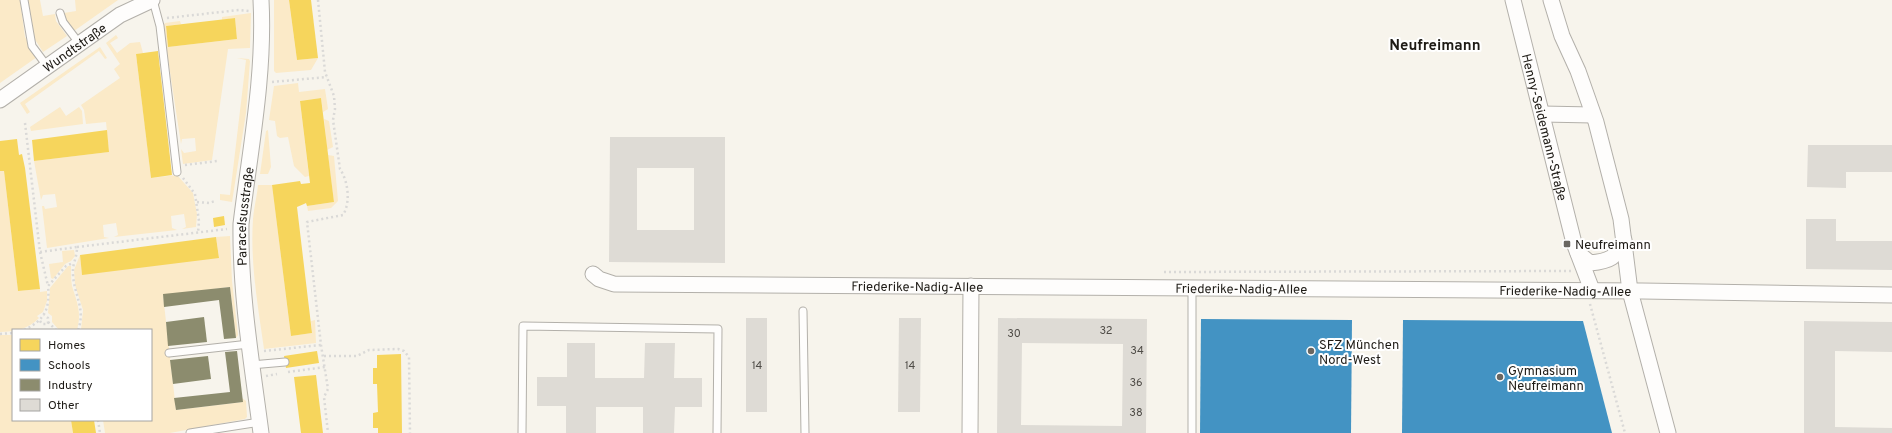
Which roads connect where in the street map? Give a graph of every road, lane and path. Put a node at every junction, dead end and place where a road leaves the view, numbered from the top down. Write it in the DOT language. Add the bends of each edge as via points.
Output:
graph roads {
  1 [pos="24,0"];
  2 [pos="153,0"];
  3 [pos="318,0"];
  4 [pos="1513,0"];
  5 [pos="1551,0"];
  6 [pos="262,6"];
  7 [pos="60,13"];
  8 [pos="158,21"];
  9 [pos="78,43"];
  10 [pos="47,66"];
  11 [pos="327,77"];
  12 [pos="259,81"];
  13 [pos="0,100"];
  14 [pos="1542,114"];
  15 [pos="1593,115"];
  16 [pos="25,123"];
  17 [pos="217,161"];
  18 [pos="177,169"];
  19 [pos="215,200"];
  20 [pos="197,202"];
  21 [pos="241,227"];
  22 [pos="198,233"];
  23 [pos="1624,240"];
  24 [pos="77,247"];
  25 [pos="40,252"];
  26 [pos="1578,253"];
  27 [pos="74,262"];
  28 [pos="1572,271"];
  29 [pos="1156,272"];
  30 [pos="593,274"];
  31 [pos="48,286"];
  32 [pos="971,286"];
  33 [pos="1192,288"];
  34 [pos="1590,290"];
  35 [pos="1630,291"];
  36 [pos="1892,296"];
  37 [pos="803,311"];
  38 [pos="44,315"];
  39 [pos="40,321"];
  40 [pos="48,322"];
  41 [pos="26,329"];
  42 [pos="55,329"];
  43 [pos="78,329"];
  44 [pos="12,333"];
  45 [pos="0,334"];
  46 [pos="321,345"];
  47 [pos="169,353"];
  48 [pos="251,354"];
  49 [pos="324,356"];
  50 [pos="285,362"];
  51 [pos="98,421"];
  52 [pos="260,427"];
  53 [pos="100,433"];
  54 [pos="190,433"];
  55 [pos="328,433"];
  56 [pos="410,433"];
  57 [pos="522,433"];
  58 [pos="717,433"];
  59 [pos="805,433"];
  60 [pos="970,433"];
  61 [pos="1192,433"];
  62 [pos="1625,433"];
  63 [pos="1668,433"];
  1 -- 10 [label="lane" via="32,46"];
  2 -- 8 [label="lane"];
  2 -- 9 [label="street, Wundtstraße" via="120,15"];
  3 -- 11 [label="path"];
  4 -- 14 [label="street, Henny-Seidemann-Straße"];
  5 -- 15 [label="street" via="1562,36 1578,71"];
  6 -- 8 [label="path" via="171,17"];
  6 -- 12 [label="street, Paracelsusstraße"];
  7 -- 9 [label="lane" via="63,22"];
  8 -- 18 [label="lane"];
  9 -- 10 [label="street, Wundtstraße"];
  10 -- 13 [label="street, Wundtstraße"];
  11 -- 12 [label="path"];
  11 -- 46 [label="path" via="334,96 336,109 333,120 340,169 344,175 348,201 343,215 307,222"];
  12 -- 21 [label="street, Paracelsusstraße"];
  14 -- 15 [label="street"];
  14 -- 26 [label="street, Henny-Seidemann-Straße"];
  15 -- 23 [label="street" via="1621,219"];
  16 -- 25 [label="path"];
  17 -- 18 [label="path"];
  18 -- 20 [label="path" via="195,194"];
  19 -- 20 [label="path" via="209,203"];
  20 -- 22 [label="path"];
  21 -- 22 [label="path"];
  21 -- 48 [label="street, Paracelsusstraße" via="241,266"];
  22 -- 24 [label="path"];
  23 -- 26 [label="street" via="1616,255 1608,260 1590,263"];
  23 -- 35 [label="street"];
  24 -- 25 [label="path"];
  24 -- 27 [label="path"];
  25 -- 31 [label="path"];
  26 -- 34 [label="street, Henny-Seidemann-Straße"];
  27 -- 31 [label="path" via="66,266"];
  27 -- 43 [label="path" via="73,281 81,313"];
  28 -- 29 [label="path"];
  30 -- 32 [label="street, Friederike-Nadig-Allee" via="614,284"];
  31 -- 38 [label="path" via="49,298"];
  32 -- 33 [label="street, Friederike-Nadig-Allee"];
  32 -- 60 [label="street"];
  33 -- 34 [label="street, Friederike-Nadig-Allee"];
  33 -- 61 [label="lane"];
  34 -- 35 [label="street, Friederike-Nadig-Allee"];
  34 -- 62 [label="path" via="1592,311"];
  35 -- 36 [label="street, Friederike-Nadig-Allee"];
  35 -- 63 [label="street"];
  37 -- 59 [label="lane"];
  38 -- 39 [label="path"];
  38 -- 40 [label="path" via="47,316"];
  39 -- 40 [label="path" via="45,324"];
  39 -- 41 [label="path"];
  40 -- 42 [label="path"];
  44 -- 45 [label="path"];
  46 -- 48 [label="path"];
  46 -- 49 [label="path"];
  47 -- 48 [label="lane"];
  48 -- 50 [label="lane"];
  48 -- 52 [label="street, Paracelsusstraße"];
  49 -- 55 [label="path" via="328,389 324,397"];
  49 -- 56 [label="path" via="357,356 369,350 404,351 409,357"];
  51 -- 53 [label="path"];
  52 -- 54 [label="lane"];
  57 -- 58 [label="lane" via="523,326 718,329"];
}
